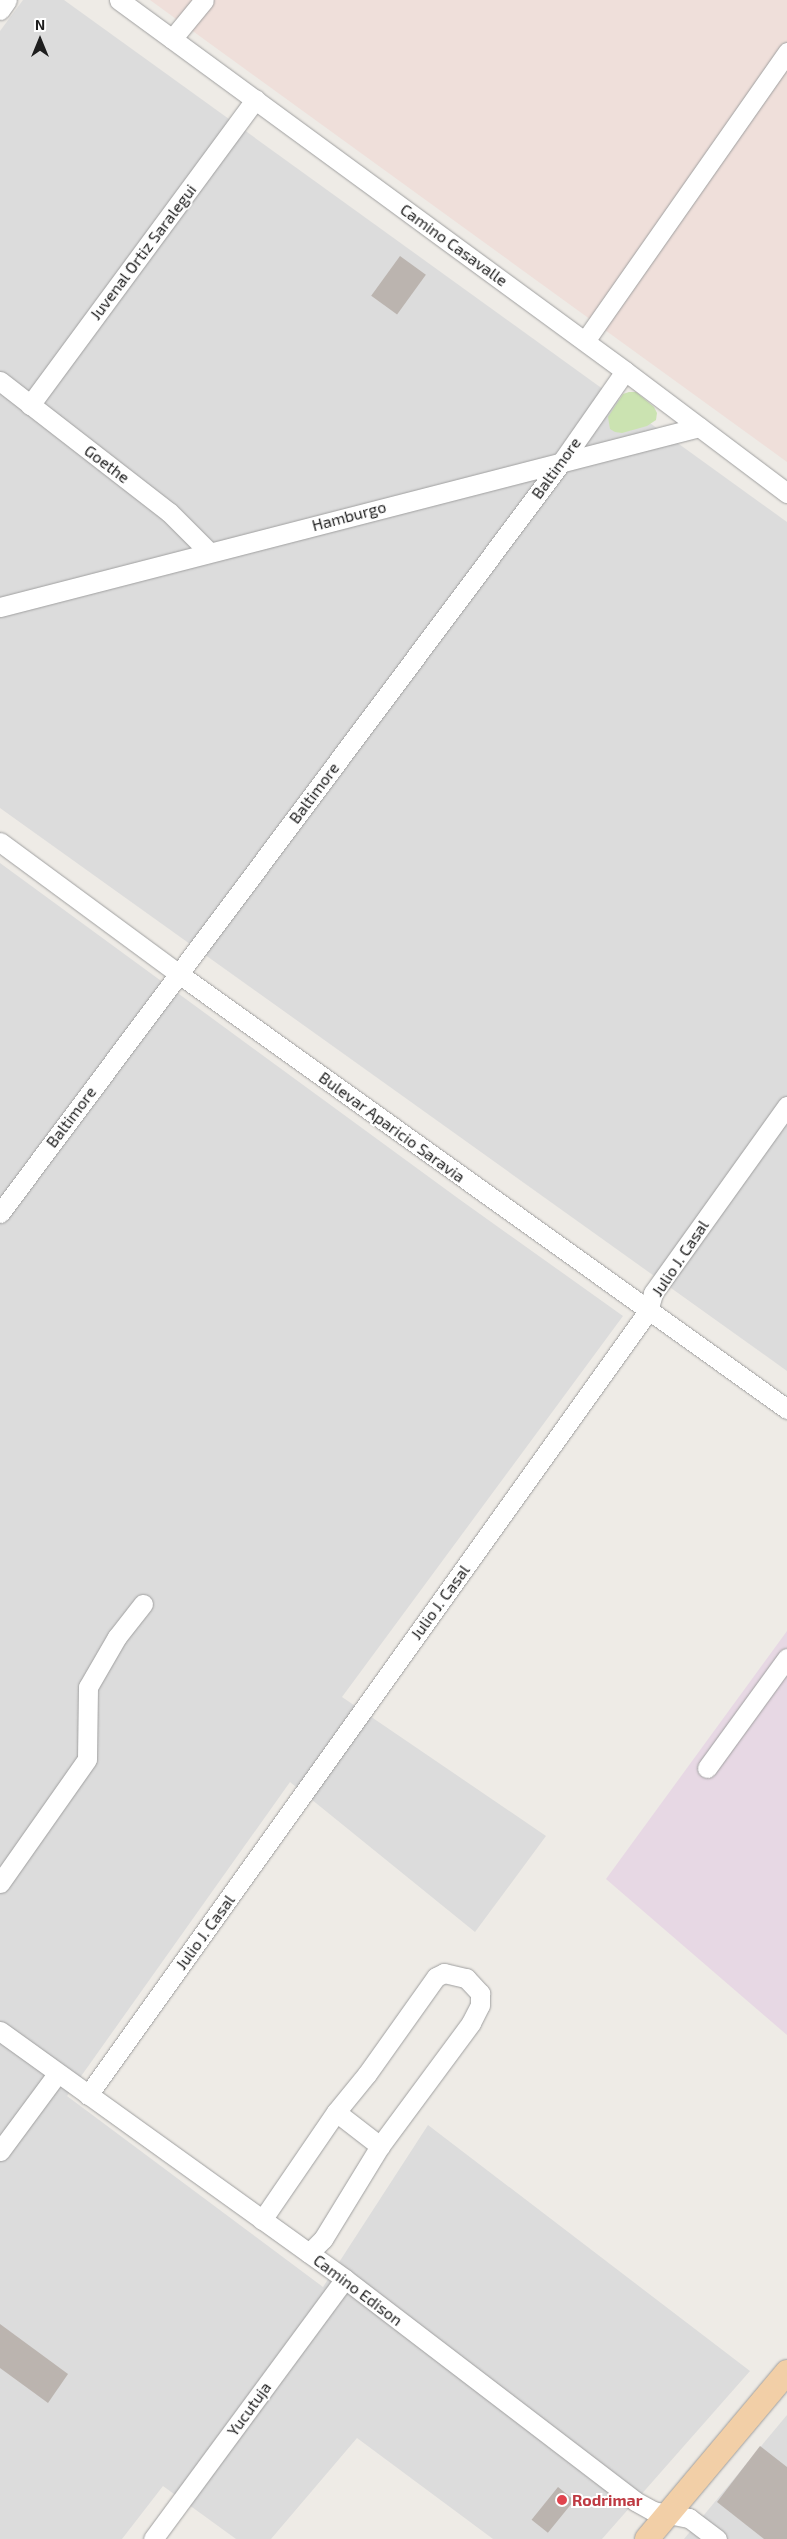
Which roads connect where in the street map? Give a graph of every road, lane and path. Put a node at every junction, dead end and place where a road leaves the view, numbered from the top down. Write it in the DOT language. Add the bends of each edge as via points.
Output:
graph roads {
  1 [pos="7,0"];
  2 [pos="119,0"];
  3 [pos="204,0"];
  4 [pos="0,10"];
  5 [pos="172,38"];
  6 [pos="787,52"];
  7 [pos="256,99"];
  8 [pos="585,341"];
  9 [pos="625,371"];
  10 [pos="0,381"];
  11 [pos="30,405"];
  12 [pos="699,427"];
  13 [pos="563,460"];
  14 [pos="787,493"];
  15 [pos="209,552"];
  16 [pos="0,607"];
  17 [pos="0,842"];
  18 [pos="179,974"];
  19 [pos="787,1106"];
  20 [pos="0,1213"];
  21 [pos="648,1311"];
  22 [pos="787,1409"];
  23 [pos="143,1604"];
  24 [pos="787,1658"];
  25 [pos="707,1768"];
  26 [pos="0,1883"];
  27 [pos="0,2031"];
  28 [pos="57,2074"];
  29 [pos="88,2095"];
  30 [pos="336,2112"];
  31 [pos="380,2146"];
  32 [pos="0,2151"];
  33 [pos="262,2220"];
  34 [pos="309,2253"];
  35 [pos="345,2279"];
  36 [pos="787,2372"];
  37 [pos="669,2514"];
  38 [pos="153,2539"];
  39 [pos="648,2539"];
  40 [pos="717,2539"];
  1 -- 4 [label="street"];
  2 -- 5 [label="street, Camino Casavalle"];
  3 -- 5 [label="street"];
  5 -- 7 [label="street, Camino Casavalle"];
  6 -- 8 [label="street"];
  7 -- 8 [label="street, Camino Casavalle"];
  7 -- 11 [label="street, Juvenal Ortiz Saralegui"];
  8 -- 9 [label="street, Camino Casavalle"];
  9 -- 12 [label="street, Camino Casavalle"];
  9 -- 13 [label="street, Baltimore"];
  10 -- 11 [label="street, Goethe"];
  11 -- 15 [label="street, Goethe" via="169,512"];
  12 -- 13 [label="street, Hamburgo"];
  12 -- 14 [label="street, Camino Casavalle"];
  13 -- 15 [label="street, Hamburgo"];
  13 -- 18 [label="street, Baltimore"];
  15 -- 16 [label="street, Hamburgo"];
  17 -- 18 [label="street, Bulevar Aparicio Saravia"];
  18 -- 20 [label="street, Baltimore"];
  18 -- 21 [label="street, Bulevar Aparicio Saravia"];
  19 -- 21 [label="street, Julio J. Casal" via="653,1293"];
  21 -- 22 [label="street, Bulevar Aparicio Saravia"];
  21 -- 29 [label="street, Julio J. Casal"];
  23 -- 26 [label="street" via="117,1637 88,1687 87,1759"];
  24 -- 25 [label="street"];
  27 -- 28 [label="street, Camino Edison"];
  28 -- 29 [label="street, Camino Edison"];
  28 -- 32 [label="street"];
  29 -- 33 [label="street, Camino Edison"];
  30 -- 31 [label="street"];
  30 -- 31 [label="street" via="436,1977 444,1973 466,1978 480,1993 480,2005 471,2023"];
  30 -- 33 [label="street"];
  31 -- 34 [label="street" via="323,2239"];
  33 -- 34 [label="street, Camino Edison"];
  34 -- 35 [label="street, Camino Edison"];
  35 -- 37 [label="street, Camino Edison" via="635,2501 653,2511"];
  35 -- 38 [label="street, Yucutuja"];
  36 -- 37 [label="main road"];
  37 -- 39 [label="main road"];
  37 -- 40 [label="street, Camino Edison" via="689,2518"];
}
